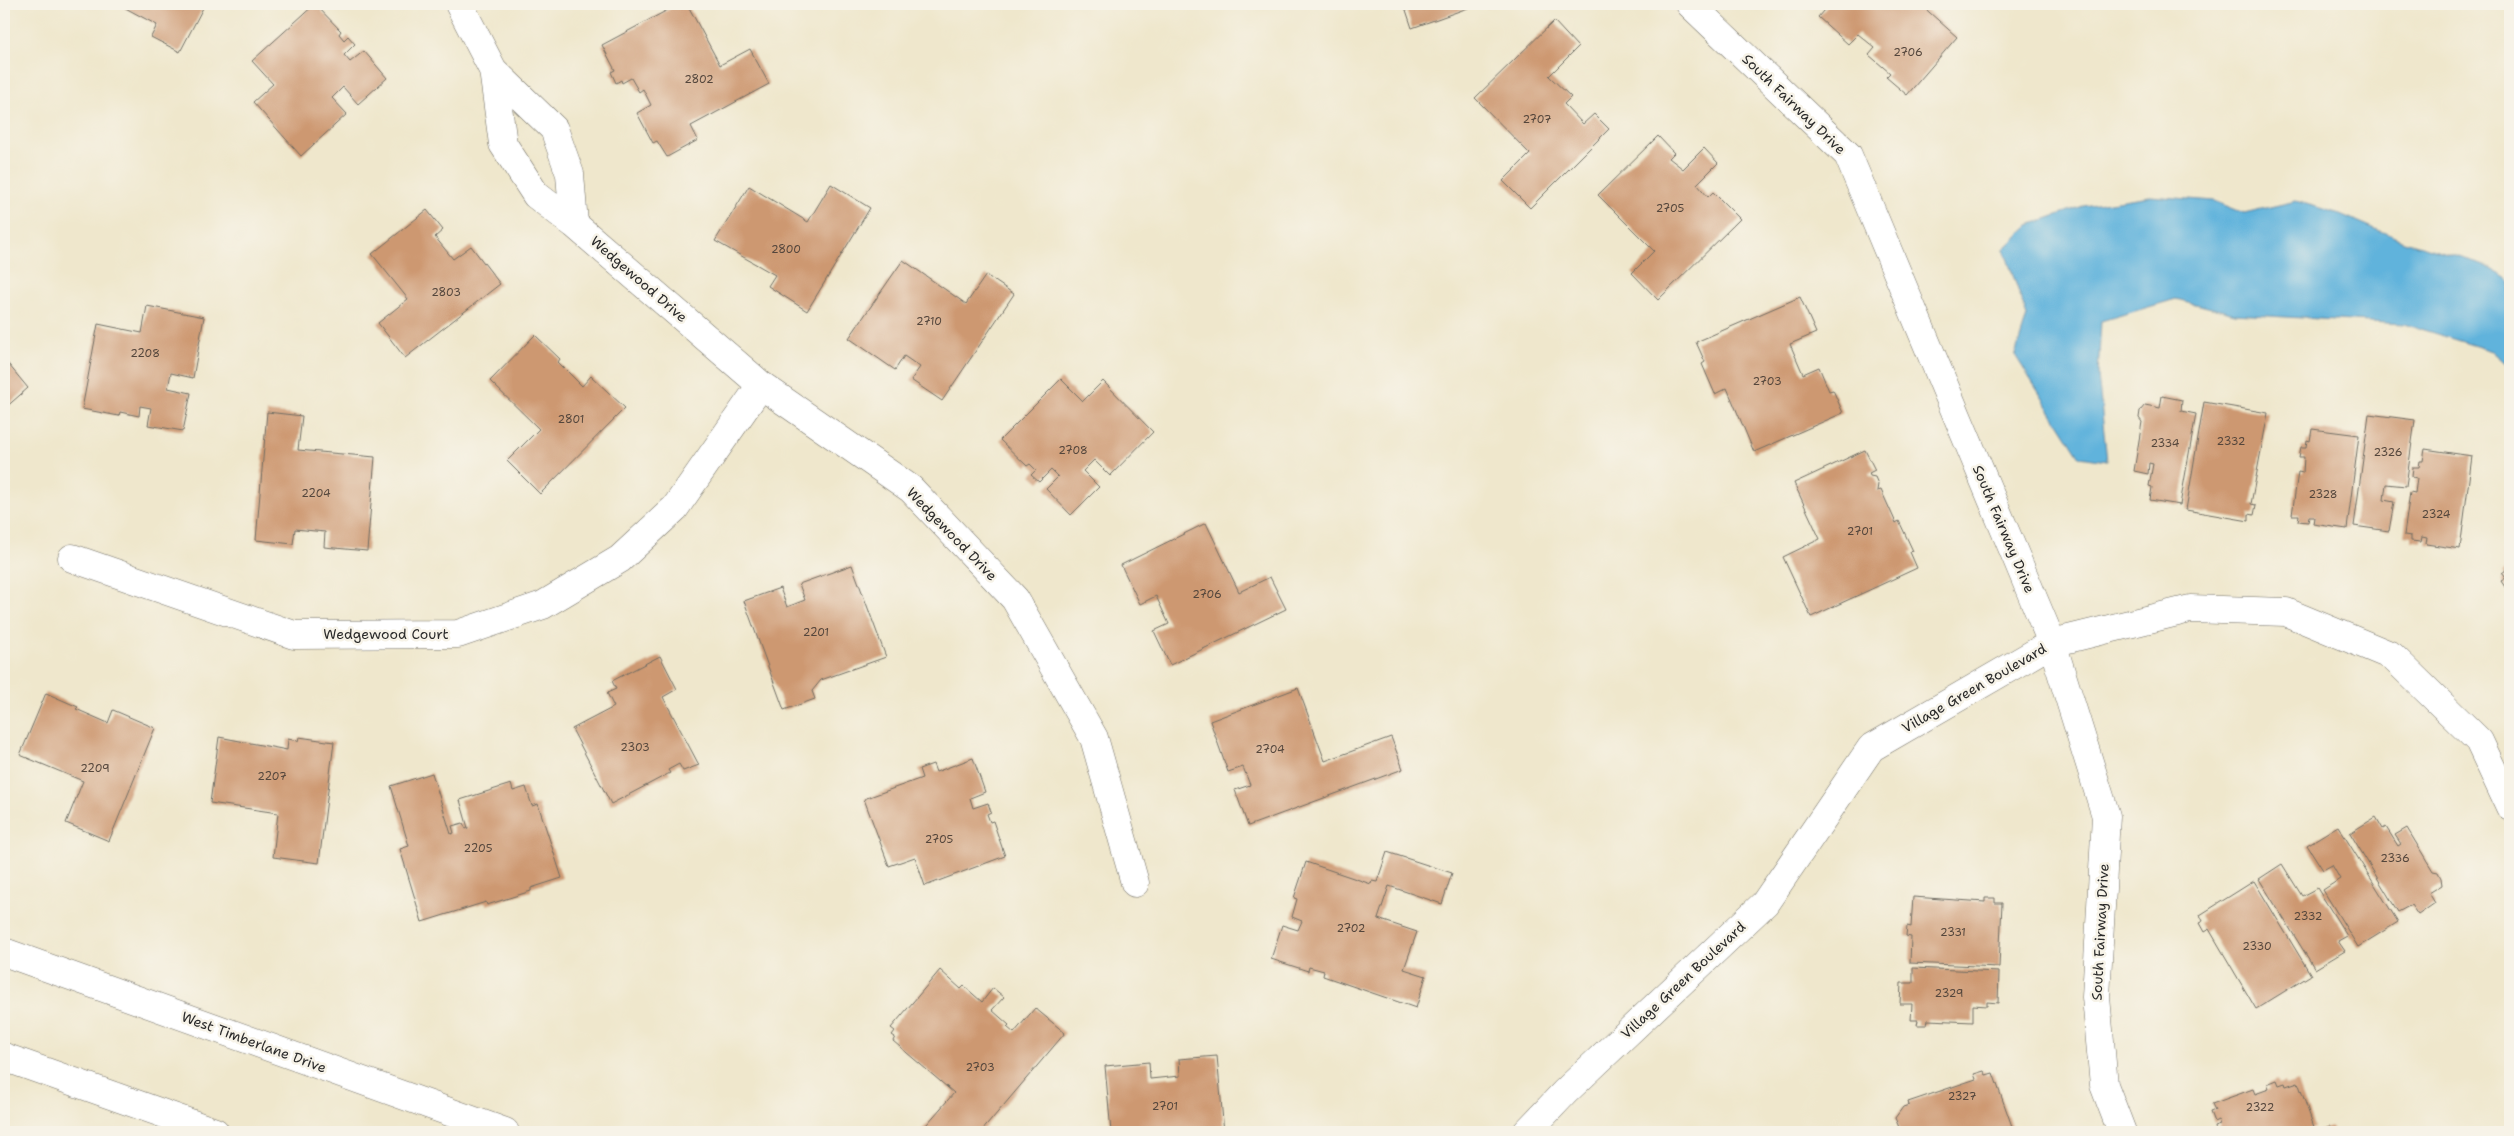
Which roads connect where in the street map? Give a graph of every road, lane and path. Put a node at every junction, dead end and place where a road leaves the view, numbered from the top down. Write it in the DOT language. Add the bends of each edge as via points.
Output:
graph roads {
  1 [pos="459,4"];
  2 [pos="1690,4"];
  3 [pos="493,70"];
  4 [pos="574,224"];
  5 [pos="761,385"];
  6 [pos="72,558"];
  7 [pos="2052,643"];
  8 [pos="2510,807"];
  9 [pos="1135,883"];
  10 [pos="4,952"];
  11 [pos="4,1057"];
  12 [pos="214,1132"];
  13 [pos="505,1132"];
  14 [pos="1527,1132"];
  15 [pos="2122,1132"];
  1 -- 3 [label="street, Wedgewood Drive"];
  2 -- 7 [label="street, South Fairway Drive" via="1848,155"];
  3 -- 4 [label="street, Wedgewood Drive" via="554,129 570,174"];
  3 -- 4 [label="street, Wedgewood Drive" via="503,144 536,195"];
  4 -- 5 [label="street, Wedgewood Drive"];
  5 -- 6 [label="street, Wedgewood Court" via="675,508 620,559 543,605 458,634 294,635"];
  5 -- 9 [label="street, Wedgewood Drive" via="911,489 1015,599 1094,738"];
  7 -- 8 [label="street, Village Green Boulevard" via="2190,609 2286,612 2392,656 2479,742"];
  7 -- 14 [label="street, Village Green Boulevard" via="1871,748 1765,903"];
  7 -- 15 [label="street, South Fairway Drive" via="2106,816 2096,997 2104,1085"];
  10 -- 13 [label="street, West Timberlane Drive"];
  11 -- 12 [label="street"];
}
